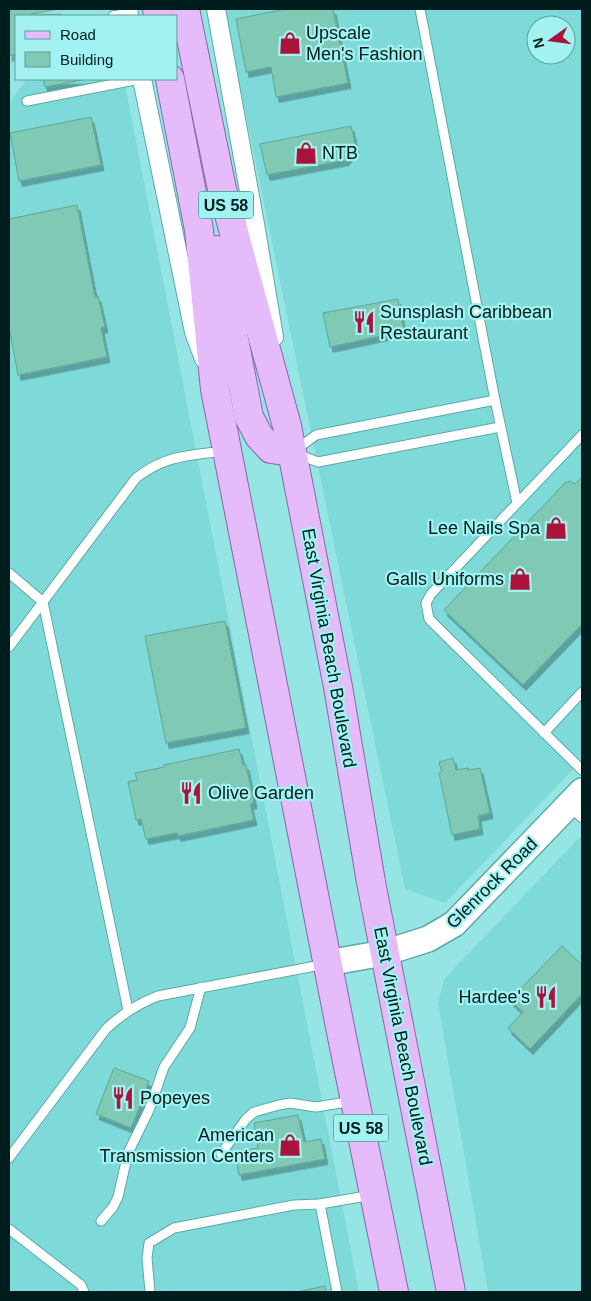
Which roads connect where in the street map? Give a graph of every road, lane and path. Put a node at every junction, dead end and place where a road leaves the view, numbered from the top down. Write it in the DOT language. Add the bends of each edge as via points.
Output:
graph roads {
  1 [pos="184,9"];
  2 [pos="216,9"];
  3 [pos="420,9"];
  4 [pos="131,80"];
  5 [pos="141,80"];
  6 [pos="170,80"];
  7 [pos="111,82"];
  8 [pos="27,101"];
  9 [pos="192,192"];
  10 [pos="215,388"];
  11 [pos="495,400"];
  12 [pos="500,427"];
  13 [pos="582,435"];
  14 [pos="290,439"];
  15 [pos="227,451"];
  16 [pos="517,503"];
  17 [pos="9,573"];
  18 [pos="43,602"];
  19 [pos="9,647"];
  20 [pos="582,692"];
  21 [pos="544,733"];
  22 [pos="582,770"];
  23 [pos="578,805"];
  24 [pos="384,953"];
  25 [pos="328,963"];
  26 [pos="201,987"];
  27 [pos="128,1010"];
  28 [pos="356,1101"];
  29 [pos="221,1154"];
  30 [pos="9,1158"];
  31 [pos="375,1195"];
  32 [pos="320,1204"];
  33 [pos="101,1221"];
  34 [pos="9,1229"];
  35 [pos="84,1292"];
  36 [pos="150,1292"];
  37 [pos="337,1292"];
  38 [pos="394,1292"];
  39 [pos="451,1292"];
  1 -- 14 [label="main road, East Virginia Beach Boulevard / US 58" via="222,189"];
  2 -- 14 [label="street"];
  3 -- 11 [label="lane"];
  4 -- 7 [label="lane"];
  5 -- 10 [label="street" via="194,332"];
  6 -- 9 [label="main road, US 58"];
  7 -- 8 [label="lane"];
  9 -- 10 [label="main road, US 58" via="199,230"];
  9 -- 14 [label="main road" via="214,233 249,417 259,436 271,449"];
  10 -- 15 [label="main road, US 58"];
  11 -- 12 [label="lane"];
  11 -- 14 [label="lane"];
  12 -- 14 [label="lane" via="318,462"];
  12 -- 16 [label="lane"];
  13 -- 16 [label="lane"];
  14 -- 24 [label="main road, East Virginia Beach Boulevard / US 58" via="338,687"];
  15 -- 18 [label="lane" via="169,459 151,466 136,478"];
  15 -- 25 [label="main road, US 58"];
  16 -- 21 [label="lane" via="430,594 426,603 427,613 429,619"];
  17 -- 18 [label="lane"];
  18 -- 19 [label="lane"];
  18 -- 27 [label="lane"];
  20 -- 21 [label="lane"];
  21 -- 22 [label="lane"];
  23 -- 24 [label="street, Glenrock Road" via="454,924 428,940"];
  24 -- 25 [label="street, Glenrock Road"];
  24 -- 39 [label="main road, East Virginia Beach Boulevard / US 58"];
  25 -- 26 [label="lane"];
  25 -- 28 [label="main road, US 58"];
  26 -- 27 [label="lane" via="158,996"];
  26 -- 33 [label="lane" via="190,1028 164,1068 128,1153 114,1207"];
  27 -- 30 [label="lane" via="106,1029"];
  28 -- 29 [label="lane" via="316,1107 290,1103 261,1109 246,1119"];
  28 -- 31 [label="main road, US 58"];
  31 -- 32 [label="lane"];
  31 -- 38 [label="main road, US 58"];
  32 -- 36 [label="lane" via="294,1205 166,1232 150,1243 146,1258"];
  32 -- 37 [label="lane"];
  34 -- 35 [label="lane" via="81,1285"];
}
